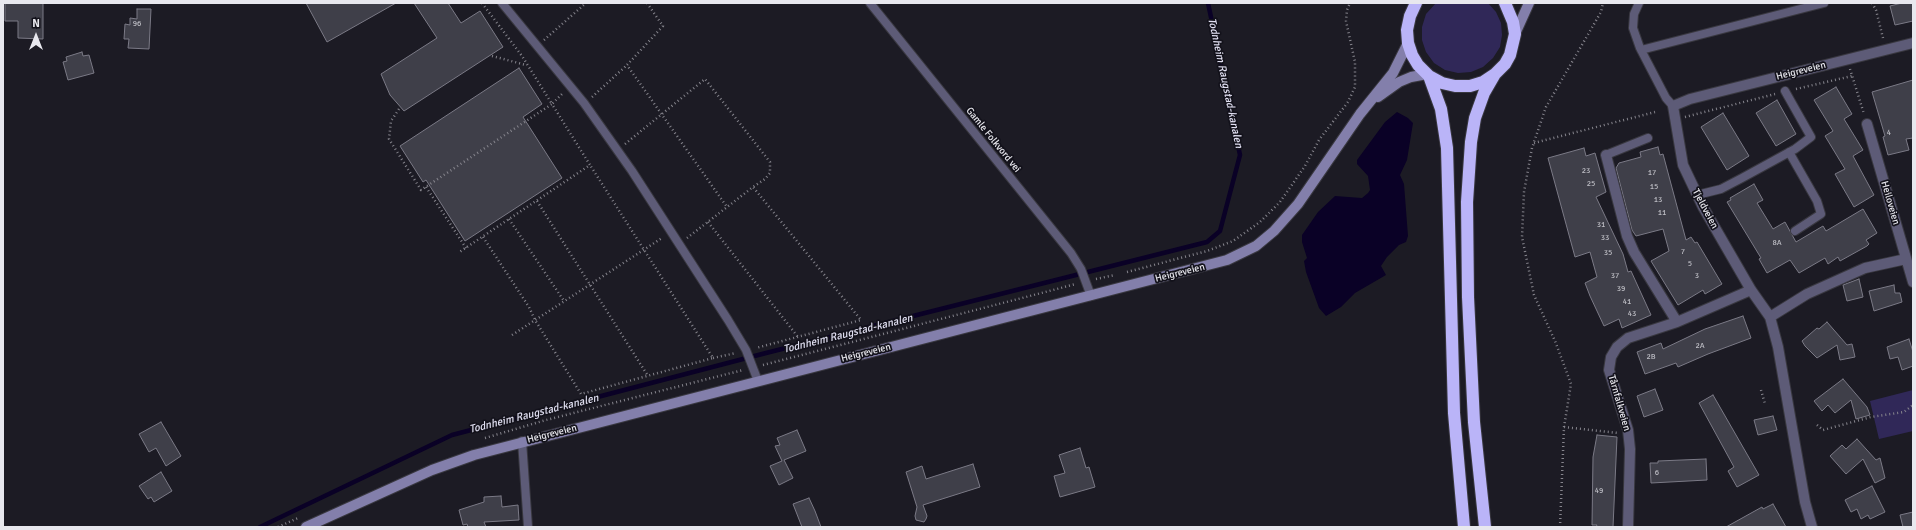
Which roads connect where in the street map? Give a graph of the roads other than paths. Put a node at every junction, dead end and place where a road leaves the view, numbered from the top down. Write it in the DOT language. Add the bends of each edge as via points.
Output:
graph roads {
  1 [pos="502,3"];
  2 [pos="870,3"];
  3 [pos="1416,3"];
  4 [pos="1505,3"];
  5 [pos="1529,3"];
  6 [pos="1639,3"];
  7 [pos="1824,3"];
  8 [pos="1515,34"];
  9 [pos="1408,43"];
  10 [pos="1913,43"];
  11 [pos="1641,50"];
  12 [pos="1495,74"];
  13 [pos="1428,75"];
  14 [pos="1785,91"];
  15 [pos="1369,103"];
  16 [pos="1673,106"];
  17 [pos="1867,124"];
  18 [pos="1648,138"];
  19 [pos="1789,152"];
  20 [pos="1606,155"];
  21 [pos="1697,195"];
  22 [pos="1795,231"];
  23 [pos="1906,259"];
  24 [pos="1913,282"];
  25 [pos="1751,290"];
  26 [pos="1091,296"];
  27 [pos="1770,317"];
  28 [pos="1677,322"];
  29 [pos="758,381"];
  30 [pos="522,442"];
  31 [pos="306,527"];
  32 [pos="528,527"];
  33 [pos="1464,527"];
  34 [pos="1485,527"];
  35 [pos="1628,527"];
  36 [pos="1812,527"];
  1 -- 29 [label="lane" via="571,86 617,151 746,350"];
  2 -- 26 [label="lane, Gamle Folkvord vei" via="1071,253 1083,273"];
  3 -- 9 [label="highway" via="1407,30"];
  4 -- 8 [label="highway" via="1512,17"];
  5 -- 8 [label="main road"];
  6 -- 11 [label="lane" via="1634,14 1633,28"];
  7 -- 11 [label="lane"];
  8 -- 12 [label="highway" via="1510,55"];
  9 -- 13 [label="highway" via="1412,55"];
  9 -- 15 [label="main road, Heigreveien" via="1392,73"];
  10 -- 16 [label="street, Heigreveien" via="1690,99"];
  11 -- 16 [label="lane" via="1666,98"];
  12 -- 13 [label="highway" via="1476,84 1456,86 1442,83"];
  12 -- 34 [label="highway" via="1484,93 1476,118 1471,142 1467,202 1468,297 1474,422"];
  13 -- 15 [label="main road, Heigreveien" via="1411,76"];
  13 -- 33 [label="highway" via="1441,109 1447,148 1454,413"];
  14 -- 19 [label="lane" via="1811,137"];
  15 -- 26 [label="main road, Heigreveien" via="1298,204 1274,231 1256,246 1210,266"];
  16 -- 21 [label="street, Tjeldveien" via="1683,165"];
  17 -- 23 [label="street, Heiloveien"];
  18 -- 20 [label="lane"];
  19 -- 21 [label="lane" via="1721,189"];
  19 -- 22 [label="lane" via="1817,201 1821,214"];
  20 -- 28 [label="street" via="1627,236"];
  21 -- 25 [label="street, Tjeldveien"];
  23 -- 24 [label="street, Heiloveien"];
  23 -- 27 [label="street" via="1865,268 1814,290"];
  25 -- 27 [label="street, Tjeldveien"];
  25 -- 28 [label="street, Tårnfalkveien"];
  26 -- 29 [label="main road, Heigreveien"];
  27 -- 36 [label="street, Tjeldveien"];
  28 -- 35 [label="street, Tårnfalkveien" via="1628,338 1611,356 1609,370 1628,430 1630,449"];
  29 -- 30 [label="main road, Heigreveien"];
  30 -- 31 [label="main road, Heigreveien" via="432,470"];
  30 -- 32 [label="lane"];
}
